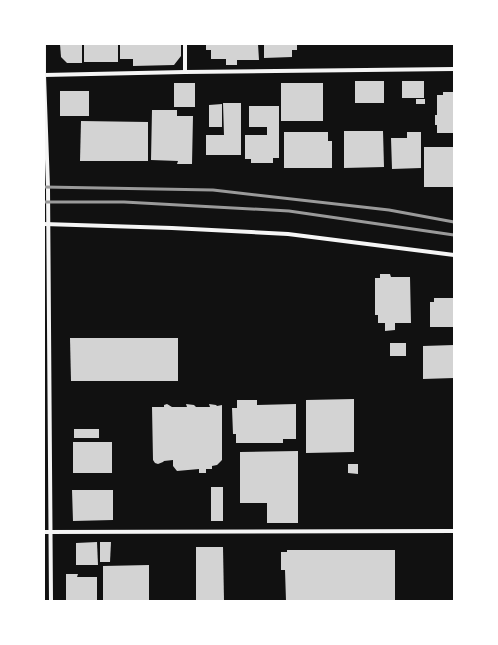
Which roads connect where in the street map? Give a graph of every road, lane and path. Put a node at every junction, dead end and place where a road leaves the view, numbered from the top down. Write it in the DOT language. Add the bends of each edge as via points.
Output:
graph roads {
  1 [pos="44,44"];
  2 [pos="185,44"];
  3 [pos="454,69"];
  4 [pos="186,72"];
  5 [pos="44,75"];
  6 [pos="46,224"];
  7 [pos="454,255"];
  8 [pos="454,531"];
  9 [pos="44,532"];
  10 [pos="50,532"];
  11 [pos="51,601"];
  1 -- 5 [label="street"];
  2 -- 4 [label="street"];
  3 -- 4 [label="street"];
  4 -- 5 [label="street"];
  5 -- 6 [label="street" via="48,187"];
  6 -- 7 [label="street" via="288,234"];
  6 -- 10 [label="street"];
  8 -- 10 [label="street"];
  9 -- 10 [label="street"];
  10 -- 11 [label="street"];
}
